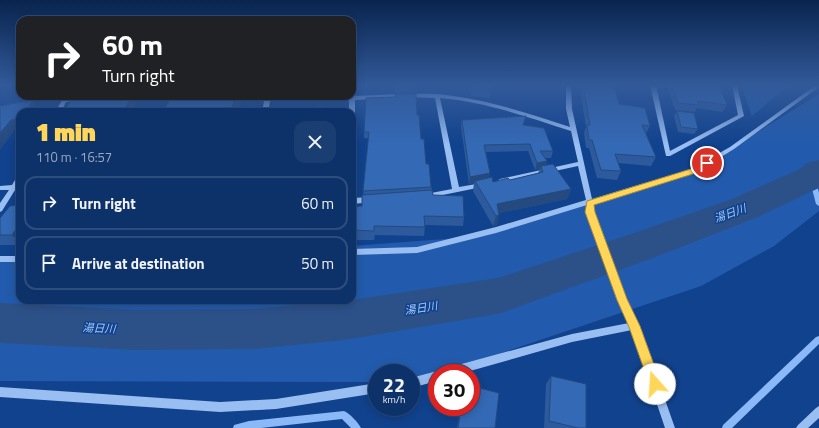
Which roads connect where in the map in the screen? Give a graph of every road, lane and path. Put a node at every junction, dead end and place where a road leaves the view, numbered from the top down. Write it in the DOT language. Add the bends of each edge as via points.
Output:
graph roads {
  1 [pos="439,105"];
  2 [pos="491,105"];
  3 [pos="569,105"];
  4 [pos="657,105"];
  5 [pos="739,105"];
  6 [pos="791,105"];
  7 [pos="573,130"];
  8 [pos="581,163"];
  9 [pos="495,182"];
  10 [pos="16,184"];
  11 [pos="487,184"];
  12 [pos="14,187"];
  13 [pos="0,188"];
  14 [pos="456,190"];
  15 [pos="419,197"];
  16 [pos="382,199"];
  17 [pos="356,201"];
  18 [pos="590,203"];
  19 [pos="0,209"];
  20 [pos="356,252"];
  21 [pos="0,259"];
  22 [pos="16,259"];
  23 [pos="635,326"];
  24 [pos="479,364"];
  25 [pos="368,389"];
  26 [pos="0,392"];
  27 [pos="819,411"];
  28 [pos="670,428"];
  29 [pos="801,428"];
  1 -- 14 [label="street"];
  2 -- 7 [label="street"];
  3 -- 7 [label="street"];
  4 -- 5 [label="street" via="668,155 741,116"];
  6 -- 18 [label="street" via="732,148 694,171"];
  7 -- 8 [label="street"];
  8 -- 9 [label="street"];
  8 -- 18 [label="street"];
  10 -- 12 [label="street"];
  11 -- 14 [label="street"];
  12 -- 13 [label="street"];
  12 -- 19 [label="street"];
  14 -- 15 [label="street"];
  16 -- 17 [label="street"];
  18 -- 20 [label="street" via="417,250"];
  18 -- 23 [label="street" via="590,212 622,300"];
  21 -- 22 [label="street"];
  23 -- 24 [label="street" via="572,338"];
  23 -- 28 [label="street"];
  25 -- 26 [label="street" via="276,404 220,406"];
  27 -- 29 [label="street"];
}
